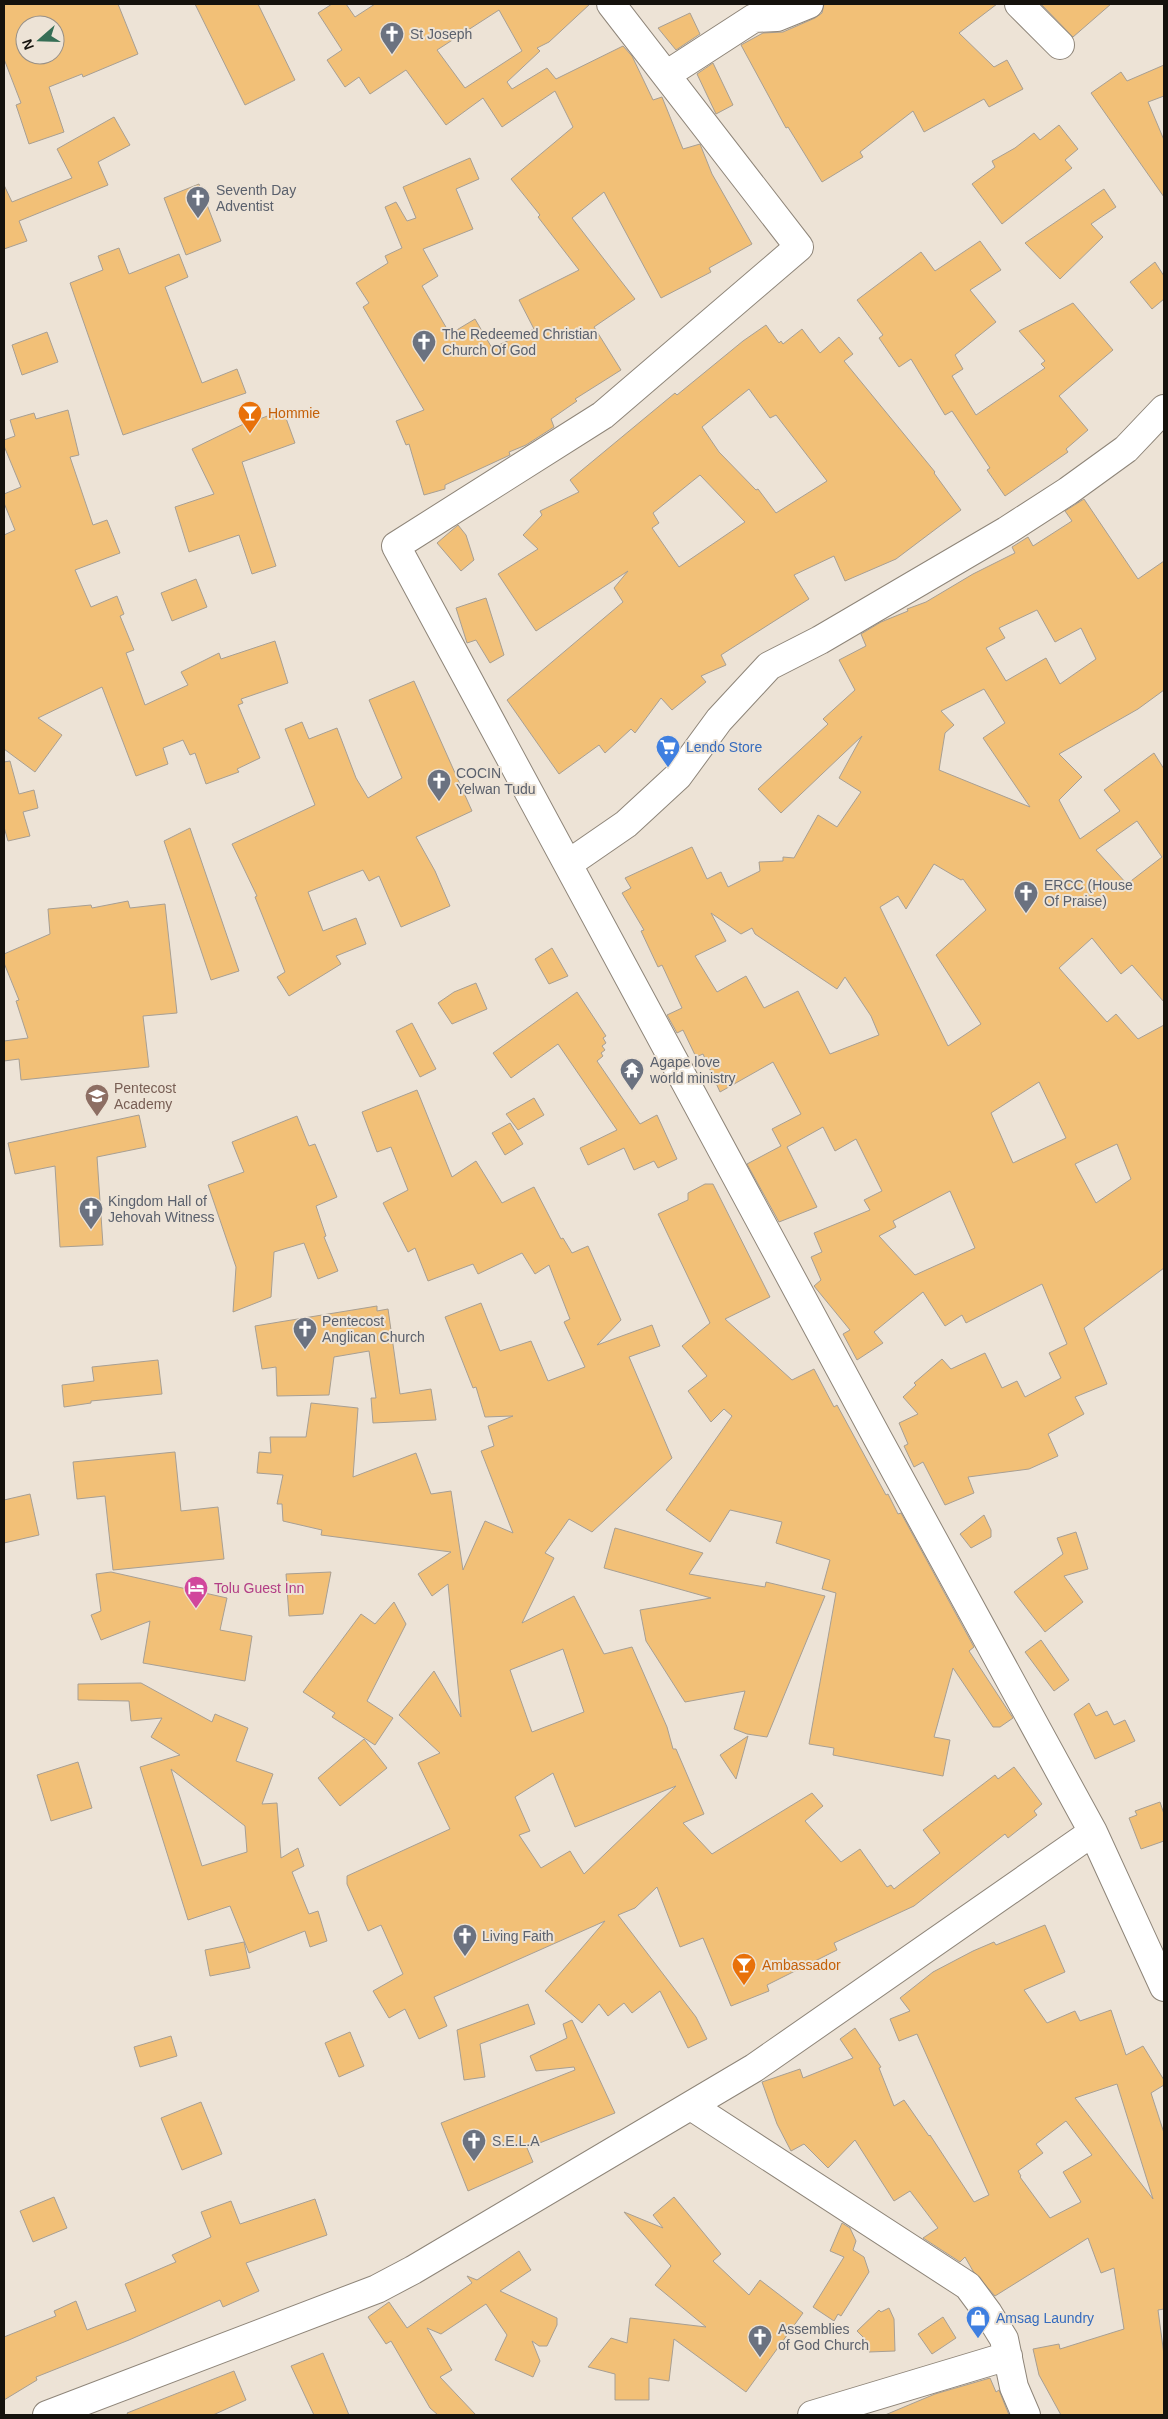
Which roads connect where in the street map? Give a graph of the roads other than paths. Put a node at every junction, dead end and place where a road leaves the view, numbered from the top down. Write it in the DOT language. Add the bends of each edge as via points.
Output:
graph roads {
  1 [pos="611,4"];
  2 [pos="809,4"];
  3 [pos="1019,4"];
  4 [pos="1060,45"];
  5 [pos="666,75"];
  6 [pos="1164,409"];
  7 [pos="568,864"];
  8 [pos="1093,1832"];
  9 [pos="1164,1987"];
  10 [pos="691,2106"];
  11 [pos="1008,2356"];
  12 [pos="47,2415"];
  13 [pos="812,2415"];
  14 [pos="1026,2415"];
  1 -- 5 [label="street"];
  2 -- 5 [label="street" via="777,17 754,18"];
  3 -- 4 [label="street"];
  5 -- 7 [label="street" via="799,247 603,415 396,546"];
  6 -- 7 [label="street" via="1126,448 1068,491 829,635 769,666 719,720 678,776 626,824"];
  7 -- 8 [label="street"];
  8 -- 9 [label="street"];
  8 -- 10 [label="street" via="754,2068"];
  10 -- 11 [label="street" via="968,2286 1004,2340"];
  10 -- 12 [label="street" via="377,2289"];
  11 -- 13 [label="street"];
  11 -- 14 [label="street" via="1014,2387"];
}
